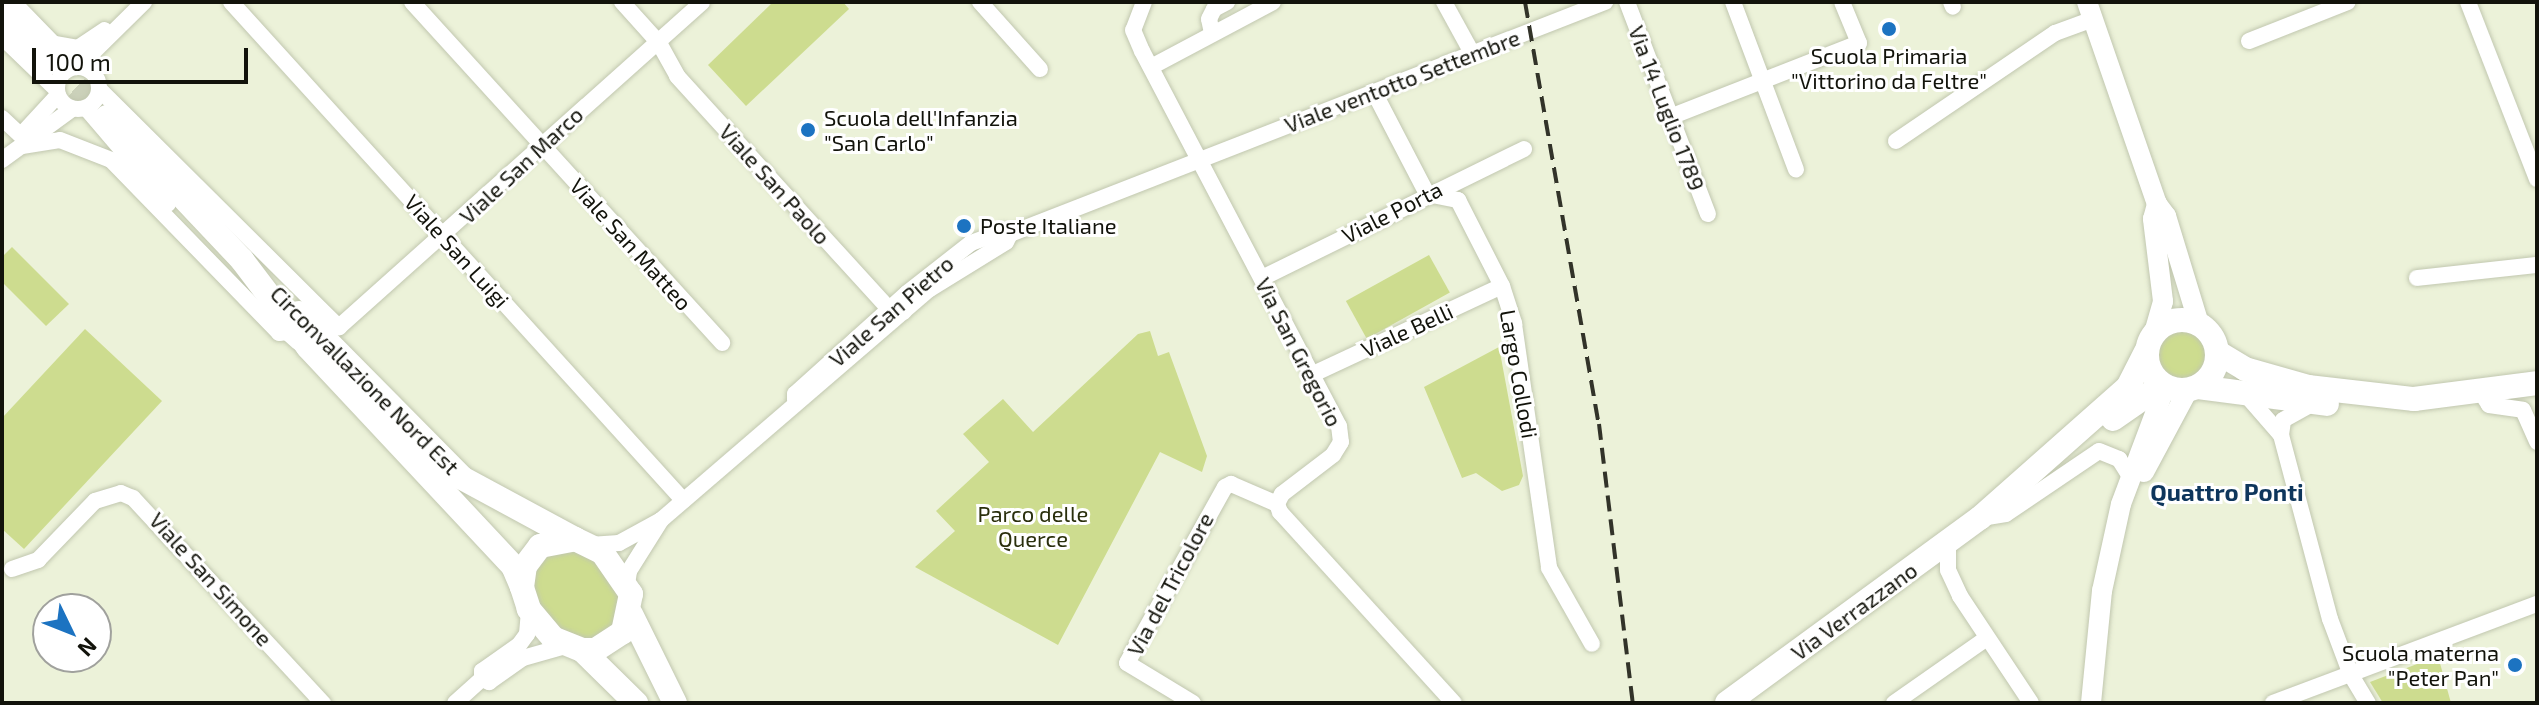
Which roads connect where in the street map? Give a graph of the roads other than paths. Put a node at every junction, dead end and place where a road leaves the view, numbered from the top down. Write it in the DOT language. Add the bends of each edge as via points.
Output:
graph roads {
  1 [pos="13,2"];
  2 [pos="144,2"];
  3 [pos="231,2"];
  4 [pos="412,2"];
  5 [pos="622,2"];
  6 [pos="702,2"];
  7 [pos="980,2"];
  8 [pos="1144,2"];
  9 [pos="1227,2"];
  10 [pos="1273,2"];
  11 [pos="1444,2"];
  12 [pos="1605,2"];
  13 [pos="1627,2"];
  14 [pos="1733,2"];
  15 [pos="1842,2"];
  16 [pos="2348,2"];
  17 [pos="2468,2"];
  18 [pos="2090,10"];
  19 [pos="2,13"];
  20 [pos="124,23"];
  21 [pos="1212,33"];
  22 [pos="2,37"];
  23 [pos="109,40"];
  24 [pos="2249,41"];
  25 [pos="659,43"];
  26 [pos="52,52"];
  27 [pos="1472,53"];
  28 [pos="77,67"];
  29 [pos="1151,67"];
  30 [pos="1040,69"];
  31 [pos="1764,79"];
  32 [pos="97,82"];
  33 [pos="58,92"];
  34 [pos="1374,92"];
  35 [pos="89,111"];
  36 [pos="1670,117"];
  37 [pos="2,118"];
  38 [pos="22,141"];
  39 [pos="1896,141"];
  40 [pos="543,146"];
  41 [pos="1524,149"];
  42 [pos="2,159"];
  43 [pos="1199,159"];
  44 [pos="1796,170"];
  45 [pos="2537,179"];
  46 [pos="1427,194"];
  47 [pos="2157,204"];
  48 [pos="1708,214"];
  49 [pos="184,230"];
  50 [pos="1010,234"];
  51 [pos="444,237"];
  52 [pos="2537,265"];
  53 [pos="1262,278"];
  54 [pos="2417,278"];
  55 [pos="1502,286"];
  56 [pos="896,310"];
  57 [pos="2199,324"];
  58 [pos="323,336"];
  59 [pos="2150,342"];
  60 [pos="722,343"];
  61 [pos="2217,352"];
  62 [pos="1313,374"];
  63 [pos="2537,383"];
  64 [pos="2178,387"];
  65 [pos="2481,392"];
  66 [pos="2247,396"];
  67 [pos="2414,399"];
  68 [pos="795,401"];
  69 [pos="2537,402"];
  70 [pos="2314,403"];
  71 [pos="2531,420"];
  72 [pos="2281,435"];
  73 [pos="2537,442"];
  74 [pos="2129,475"];
  75 [pos="683,500"];
  76 [pos="1277,504"];
  77 [pos="2122,515"];
  78 [pos="1980,518"];
  79 [pos="661,520"];
  80 [pos="583,542"];
  81 [pos="1948,543"];
  82 [pos="5,569"];
  83 [pos="627,584"];
  84 [pos="526,598"];
  85 [pos="2537,604"];
  86 [pos="631,614"];
  87 [pos="1987,638"];
  88 [pos="1592,644"];
  89 [pos="573,648"];
  90 [pos="2351,675"];
  91 [pos="482,679"];
  92 [pos="323,703"];
  93 [pos="455,703"];
  94 [pos="636,703"];
  95 [pos="675,703"];
  96 [pos="1193,703"];
  97 [pos="1454,703"];
  98 [pos="1727,703"];
  99 [pos="1894,703"];
  100 [pos="2031,703"];
  101 [pos="2091,703"];
  102 [pos="2273,703"];
  103 [pos="2368,703"];
  1 -- 26 [label="street"];
  2 -- 20 [label="street"];
  3 -- 51 [label="street, Viale San Luigi"];
  4 -- 40 [label="street, Viale San Matteo"];
  5 -- 25 [label="street, Viale San Paolo"];
  6 -- 25 [label="street, Viale San Marco"];
  7 -- 30 [label="street"];
  8 -- 29 [label="street, Via San Gregorio" via="1133,30"];
  9 -- 21 [label="street" via="1209,19"];
  10 -- 21 [label="street"];
  11 -- 27 [label="street"];
  12 -- 27 [label="street, Viale ventotto Settembre"];
  13 -- 36 [label="street, Via 14 Luglio 1789"];
  14 -- 31 [label="street"];
  15 -- 31 [label="street" via="1859,43"];
  16 -- 24 [label="street"];
  17 -- 45 [label="street"];
  18 -- 39 [label="street"];
  18 -- 47 [label="street"];
  19 -- 26 [label="main road"];
  20 -- 23 [label="street"];
  20 -- 26 [label="street" via="78,48"];
  21 -- 29 [label="street"];
  22 -- 33 [label="street"];
  23 -- 28 [label="street"];
  23 -- 32 [label="street"];
  25 -- 40 [label="street, Viale San Marco"];
  25 -- 56 [label="street, Viale San Paolo" via="677,76"];
  26 -- 28 [label="street"];
  27 -- 34 [label="street, Viale ventotto Settembre"];
  28 -- 32 [label="street"];
  28 -- 33 [label="street" via="62,75"];
  29 -- 43 [label="street, Via San Gregorio"];
  31 -- 36 [label="street"];
  31 -- 44 [label="street"];
  32 -- 35 [label="street"];
  32 -- 58 [label="street" via="274,268"];
  33 -- 35 [label="street"];
  33 -- 38 [label="street"];
  34 -- 43 [label="street, Viale ventotto Settembre"];
  34 -- 46 [label="street"];
  35 -- 38 [label="street"];
  35 -- 49 [label="street" via="186,224"];
  35 -- 58 [label="main road, Circonvallazione Nord Est"];
  36 -- 48 [label="street, Via 14 Luglio 1789"];
  37 -- 38 [label="street"];
  38 -- 42 [label="street"];
  38 -- 49 [label="street" via="60,140 96,151"];
  40 -- 51 [label="street, Viale San Marco"];
  40 -- 60 [label="street, Viale San Matteo"];
  41 -- 46 [label="street, Viale Porta"];
  43 -- 50 [label="street, Viale ventotto Settembre"];
  43 -- 53 [label="street, Via San Gregorio"];
  46 -- 53 [label="street, Viale Porta"];
  46 -- 55 [label="street, Largo Collodi" via="1458,200"];
  47 -- 57 [label="street" via="2166,216"];
  47 -- 59 [label="street" via="2153,219 2163,301"];
  49 -- 58 [label="street" via="279,333"];
  50 -- 56 [label="street, Viale San Pietro" via="1006,242"];
  51 -- 58 [label="street, Viale San Marco"];
  51 -- 75 [label="street, Viale San Luigi"];
  52 -- 54 [label="street"];
  53 -- 62 [label="street, Via San Gregorio"];
  55 -- 62 [label="street, Viale Belli"];
  55 -- 88 [label="street, Largo Collodi" via="1514,324 1549,568"];
  56 -- 68 [label="street, Viale San Pietro" via="862,350"];
  56 -- 68 [label="street, Viale San Pietro" via="795,394"];
  57 -- 59 [label="main road" via="2180,320"];
  57 -- 61 [label="main road"];
  58 -- 80 [label="main road, Circonvallazione Nord Est" via="462,478"];
  58 -- 84 [label="main road, Circonvallazione Nord Est" via="513,566"];
  59 -- 64 [label="main road" via="2151,374"];
  59 -- 78 [label="main road, Via Verrazzano" via="2128,387"];
  61 -- 64 [label="main road" via="2211,376"];
  61 -- 67 [label="main road" via="2245,369 2308,387"];
  62 -- 76 [label="street, Via San Gregorio" via="1341,442"];
  63 -- 65 [label="main road"];
  64 -- 66 [label="main road"];
  64 -- 74 [label="street"];
  64 -- 77 [label="street"];
  64 -- 78 [label="main road, Via Verrazzano"];
  65 -- 67 [label="main road"];
  65 -- 71 [label="street" via="2489,405 2516,405"];
  66 -- 70 [label="main road"];
  66 -- 72 [label="street"];
  67 -- 70 [label="main road" via="2403,404"];
  68 -- 75 [label="street, Viale San Pietro"];
  69 -- 71 [label="street"];
  70 -- 72 [label="street" via="2283,420"];
  71 -- 73 [label="street"];
  72 -- 90 [label="street" via="2330,619"];
  74 -- 77 [label="street"];
  74 -- 78 [label="street, Via Verrazzano" via="2119,459 2099,451 2006,514"];
  75 -- 79 [label="street, Viale San Pietro"];
  76 -- 96 [label="street, Via del Tricolore" via="1231,484 1225,487 1127,663"];
  76 -- 97 [label="street"];
  77 -- 101 [label="street" via="2102,591"];
  78 -- 81 [label="main road, Via Verrazzano"];
  79 -- 80 [label="street" via="619,543"];
  79 -- 83 [label="street" via="629,571"];
  80 -- 83 [label="main road"];
  80 -- 84 [label="main road" via="540,546 525,566"];
  81 -- 87 [label="street" via="1948,570"];
  81 -- 98 [label="main road, Via Verrazzano"];
  82 -- 92 [label="street, Viale San Simone" via="38,560 95,501 121,493 133,498"];
  83 -- 86 [label="main road"];
  84 -- 89 [label="main road"];
  84 -- 91 [label="street" via="527,634 482,671"];
  85 -- 90 [label="street"];
  86 -- 89 [label="main road" via="611,645"];
  86 -- 95 [label="main road"];
  87 -- 99 [label="street"];
  87 -- 100 [label="street"];
  89 -- 91 [label="street" via="523,658 489,682"];
  89 -- 94 [label="main road"];
  90 -- 102 [label="street"];
  90 -- 103 [label="street"];
  91 -- 93 [label="street"];
}
